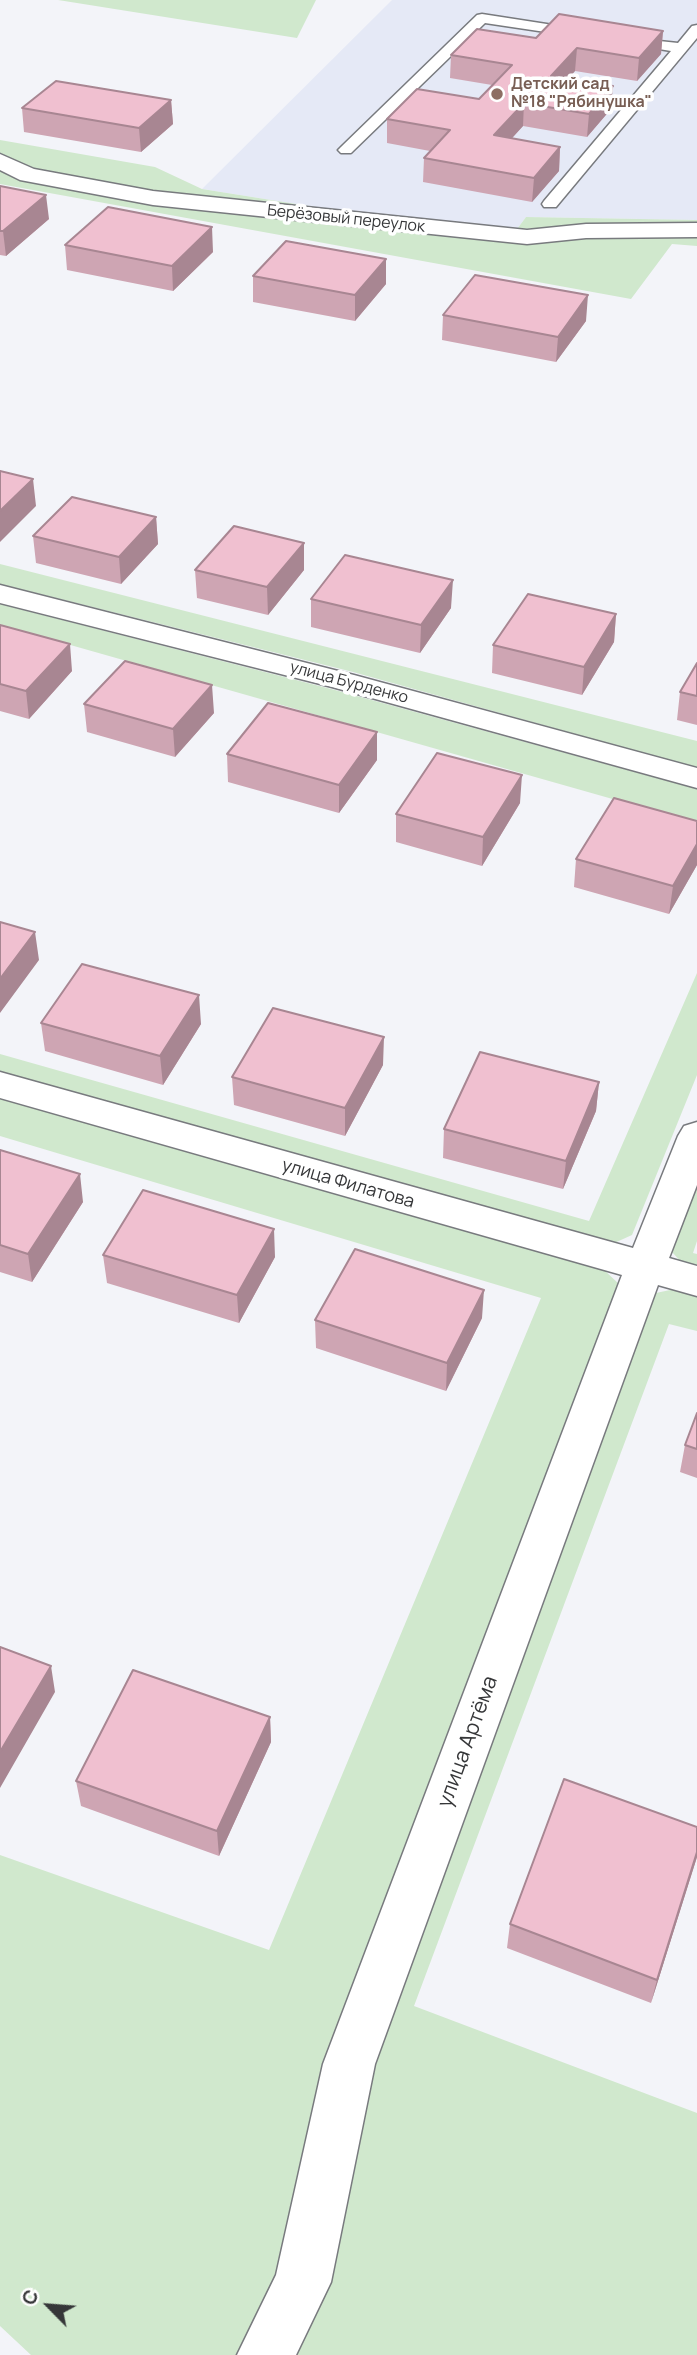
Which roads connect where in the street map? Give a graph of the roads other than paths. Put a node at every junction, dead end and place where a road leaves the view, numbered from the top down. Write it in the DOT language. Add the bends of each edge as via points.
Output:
graph roads {
  1 [pos="697,29"];
  2 [pos="588,34"];
  3 [pos="614,38"];
  4 [pos="681,48"];
  5 [pos="346,150"];
  6 [pos="0,161"];
  7 [pos="550,204"];
  8 [pos="697,230"];
  9 [pos="0,594"];
  10 [pos="697,778"];
  11 [pos="0,1085"];
  12 [pos="697,1136"];
  13 [pos="645,1267"];
  14 [pos="697,1281"];
  15 [pos="266,2355"];
  1 -- 4 [label="lane"];
  2 -- 5 [label="lane" via="482,18"];
  3 -- 4 [label="lane"];
  4 -- 7 [label="lane"];
  6 -- 8 [label="street, Берёзовый переулок" via="28,175 153,198 527,237 586,231"];
  9 -- 10 [label="street, улица Бурденко" via="356,684"];
  11 -- 13 [label="street, улица Филатова"];
  12 -- 13 [label="street, улица Артёма"];
  13 -- 14 [label="street, улица Филатова"];
  13 -- 15 [label="street, улица Артёма" via="349,2064 303,2282"];
}
